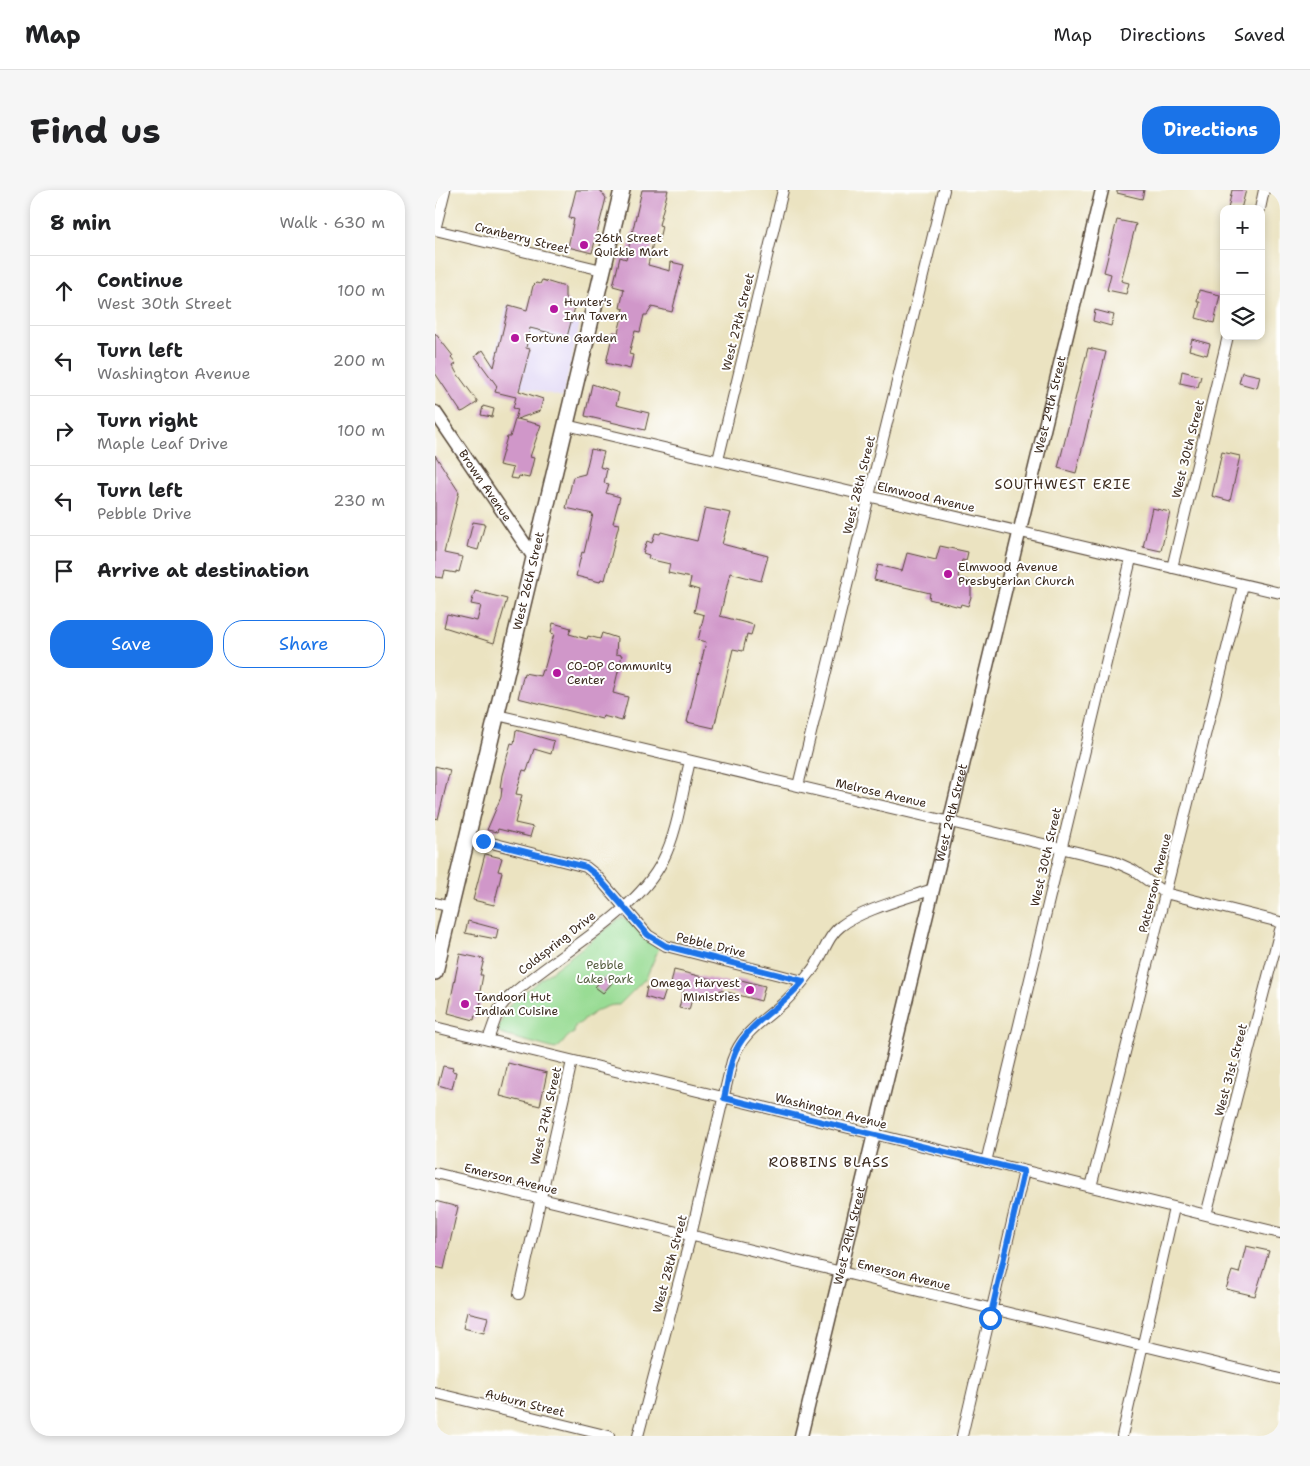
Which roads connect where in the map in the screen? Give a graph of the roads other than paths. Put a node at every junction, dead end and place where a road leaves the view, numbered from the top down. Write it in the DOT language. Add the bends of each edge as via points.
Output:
graph roads {
  1 [pos="445,190"];
  2 [pos="622,190"];
  3 [pos="783,190"];
  4 [pos="944,190"];
  5 [pos="1103,190"];
  6 [pos="1264,190"];
  7 [pos="1261,205"];
  8 [pos="435,230"];
  9 [pos="602,270"];
  10 [pos="1228,340"];
  11 [pos="435,412"];
  12 [pos="566,425"];
  13 [pos="718,460"];
  14 [pos="869,496"];
  15 [pos="1020,532"];
  16 [pos="1131,558"];
  17 [pos="535,559"];
  18 [pos="1172,568"];
  19 [pos="1243,585"];
  20 [pos="1280,594"];
  21 [pos="497,715"];
  22 [pos="690,761"];
  23 [pos="798,786"];
  24 [pos="949,822"];
  25 [pos="468,837"];
  26 [pos="1061,848"];
  27 [pos="933,889"];
  28 [pos="1165,893"];
  29 [pos="435,903"];
  30 [pos="451,907"];
  31 [pos="623,908"];
  32 [pos="1280,922"];
  33 [pos="1280,930"];
  34 [pos="435,972"];
  35 [pos="803,981"];
  36 [pos="435,1027"];
  37 [pos="488,1040"];
  38 [pos="572,1061"];
  39 [pos="724,1098"];
  40 [pos="874,1134"];
  41 [pos="987,1162"];
  42 [pos="1024,1171"];
  43 [pos="435,1173"];
  44 [pos="1091,1187"];
  45 [pos="541,1199"];
  46 [pos="1174,1208"];
  47 [pos="1206,1215"];
  48 [pos="1280,1233"];
  49 [pos="691,1235"];
  50 [pos="841,1272"];
  51 [pos="519,1294"];
  52 [pos="993,1309"];
  53 [pos="1144,1346"];
  54 [pos="1280,1379"];
  55 [pos="435,1394"];
  56 [pos="609,1436"];
  57 [pos="638,1436"];
  58 [pos="801,1436"];
  59 [pos="962,1436"];
  60 [pos="1122,1436"];
  1 -- 8 [label="street"];
  2 -- 9 [label="main road, West 26th Street"];
  3 -- 13 [label="street, West 27th Street"];
  4 -- 14 [label="street, West 28th Street"];
  5 -- 15 [label="street, West 29th Street"];
  6 -- 7 [label="street"];
  8 -- 9 [label="street, Cranberry Street"];
  9 -- 12 [label="main road, West 26th Street"];
  10 -- 18 [label="street, West 30th Street"];
  11 -- 17 [label="street, Brown Avenue"];
  12 -- 13 [label="street, Elmwood Avenue"];
  12 -- 17 [label="main road, West 26th Street"];
  13 -- 14 [label="street, Elmwood Avenue"];
  14 -- 15 [label="street, Elmwood Avenue"];
  14 -- 23 [label="street, West 28th Street"];
  15 -- 16 [label="street, Elmwood Avenue"];
  15 -- 24 [label="street, West 29th Street"];
  16 -- 18 [label="street, Elmwood Avenue"];
  16 -- 26 [label="street, West 30th Street"];
  17 -- 21 [label="main road, West 26th Street"];
  18 -- 19 [label="street, Elmwood Avenue"];
  19 -- 20 [label="street, Elmwood Avenue"];
  19 -- 28 [label="street, Patterson Avenue"];
  21 -- 22 [label="street, Melrose Avenue"];
  21 -- 25 [label="main road, West 26th Street"];
  22 -- 23 [label="street, Melrose Avenue"];
  22 -- 31 [label="street, Coldspring Drive" via="667,851 651,881"];
  23 -- 24 [label="street, Melrose Avenue"];
  24 -- 26 [label="street, Melrose Avenue"];
  24 -- 27 [label="street, West 29th Street"];
  25 -- 30 [label="main road, West 26th Street"];
  25 -- 31 [label="street, Pebble Drive" via="586,867"];
  26 -- 28 [label="street, Melrose Avenue" via="1119,863"];
  26 -- 41 [label="street, West 30th Street"];
  27 -- 35 [label="street, West 28th Street" via="859,916 841,926"];
  27 -- 40 [label="street, West 29th Street"];
  28 -- 32 [label="street, Melrose Avenue"];
  28 -- 44 [label="street, Patterson Avenue"];
  29 -- 30 [label="street"];
  30 -- 34 [label="main road, West 26th Street"];
  31 -- 35 [label="street, Pebble Drive" via="648,935 666,946"];
  31 -- 37 [label="street, Coldspring Drive" via="507,999 499,1009"];
  33 -- 47 [label="street, West 31st Street"];
  35 -- 39 [label="street, West 28th Street" via="744,1037 735,1052"];
  36 -- 37 [label="street, Washington Avenue"];
  37 -- 38 [label="street, Washington Avenue"];
  38 -- 39 [label="street, Washington Avenue"];
  38 -- 45 [label="street, West 27th Street"];
  39 -- 40 [label="street, Washington Avenue"];
  39 -- 49 [label="street, West 28th Street"];
  40 -- 41 [label="street, Washington Avenue"];
  40 -- 50 [label="street, West 29th Street"];
  41 -- 42 [label="street, Washington Avenue"];
  42 -- 44 [label="street, Washington Avenue"];
  42 -- 52 [label="street"];
  43 -- 45 [label="street, Emerson Avenue"];
  44 -- 46 [label="street, Washington Avenue"];
  45 -- 49 [label="street, Emerson Avenue"];
  45 -- 51 [label="street, West 27th Street"];
  46 -- 47 [label="street, Washington Avenue"];
  46 -- 53 [label="street"];
  47 -- 48 [label="street, Washington Avenue"];
  49 -- 50 [label="street, Emerson Avenue"];
  49 -- 57 [label="street, West 28th Street"];
  50 -- 52 [label="street, Emerson Avenue"];
  50 -- 58 [label="street, West 29th Street"];
  52 -- 53 [label="street, Emerson Avenue"];
  52 -- 59 [label="street"];
  53 -- 54 [label="street, Emerson Avenue"];
  53 -- 60 [label="street"];
  55 -- 56 [label="street, Auburn Street"];
}
